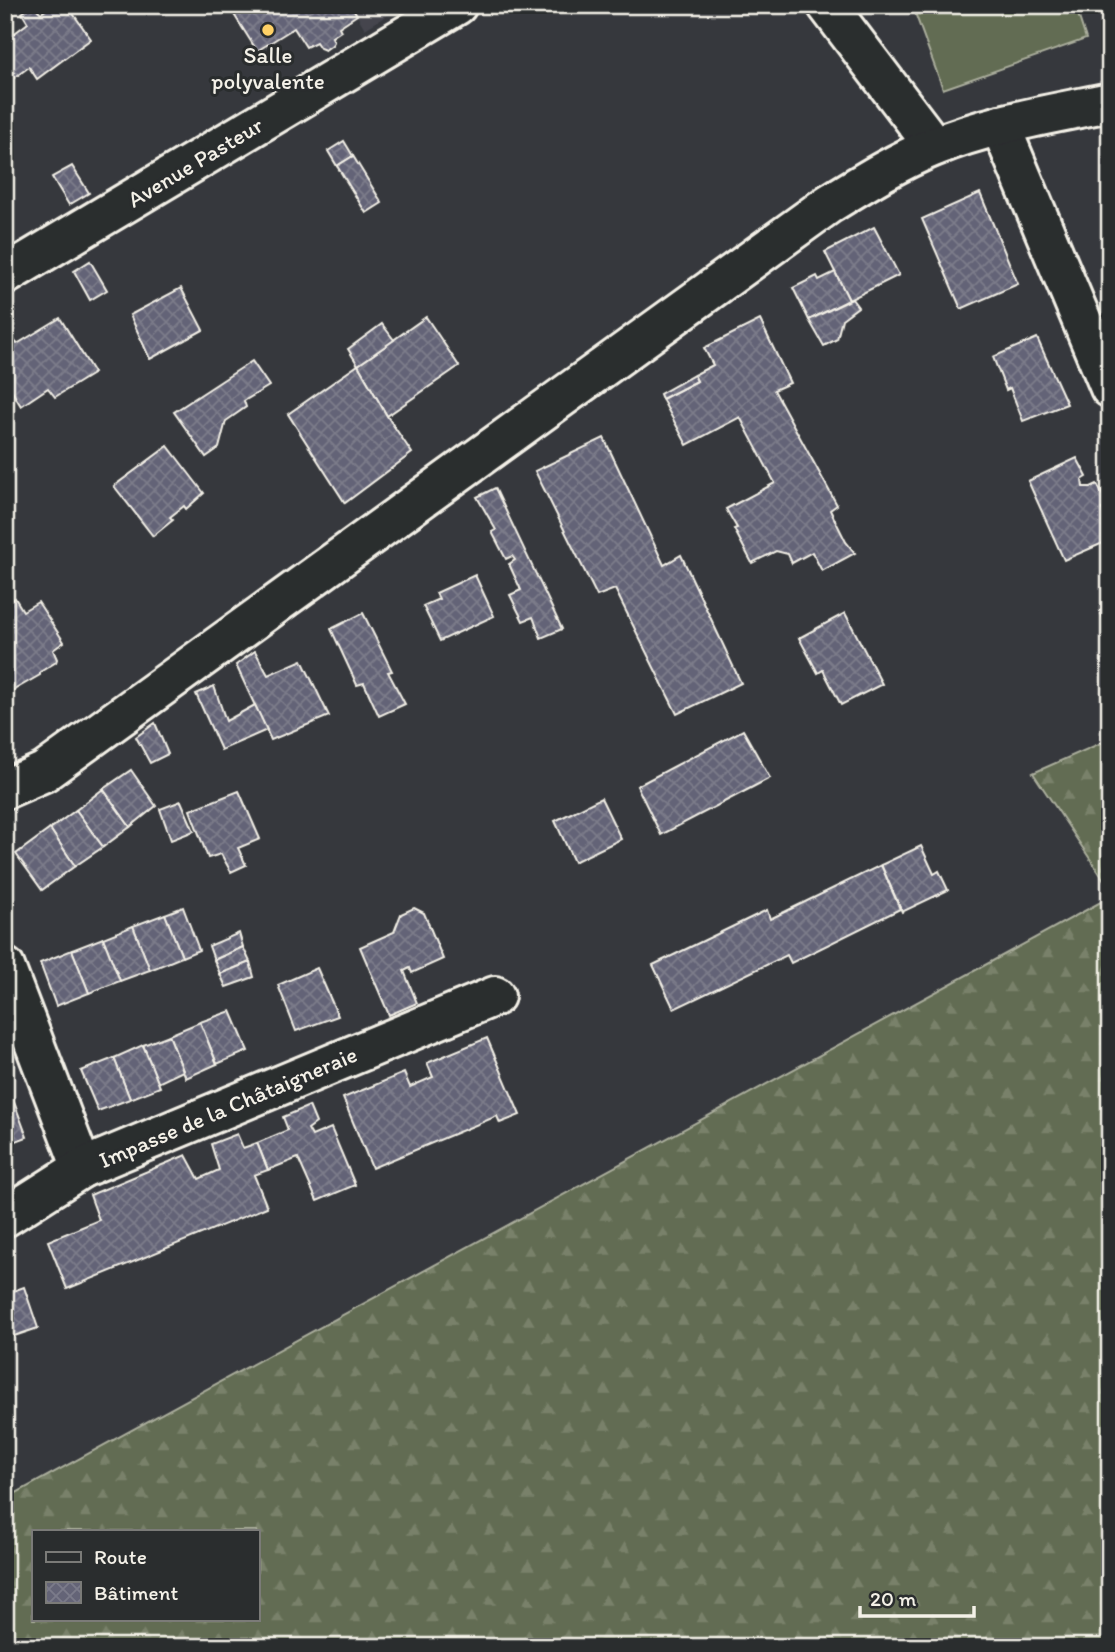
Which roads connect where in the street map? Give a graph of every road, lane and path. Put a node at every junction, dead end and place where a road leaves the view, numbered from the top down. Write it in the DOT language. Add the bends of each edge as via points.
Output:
graph roads {
  1 [pos="457,5"];
  2 [pos="827,5"];
  3 [pos="1110,102"];
  4 [pos="1000,125"];
  5 [pos="934,146"];
  6 [pos="5,275"];
  7 [pos="1110,388"];
  8 [pos="5,789"];
  9 [pos="5,967"];
  10 [pos="495,996"];
  11 [pos="82,1168"];
  12 [pos="5,1217"];
  1 -- 6 [label="street, Avenue Pasteur"];
  2 -- 5 [label="street"];
  3 -- 4 [label="street"];
  4 -- 5 [label="street"];
  4 -- 7 [label="street"];
  5 -- 8 [label="street" via="829,204 44,772"];
  9 -- 11 [label="street, Impasse de la Châtaigneraie"];
  10 -- 11 [label="street, Impasse de la Châtaigneraie"];
  11 -- 12 [label="street"];
}
